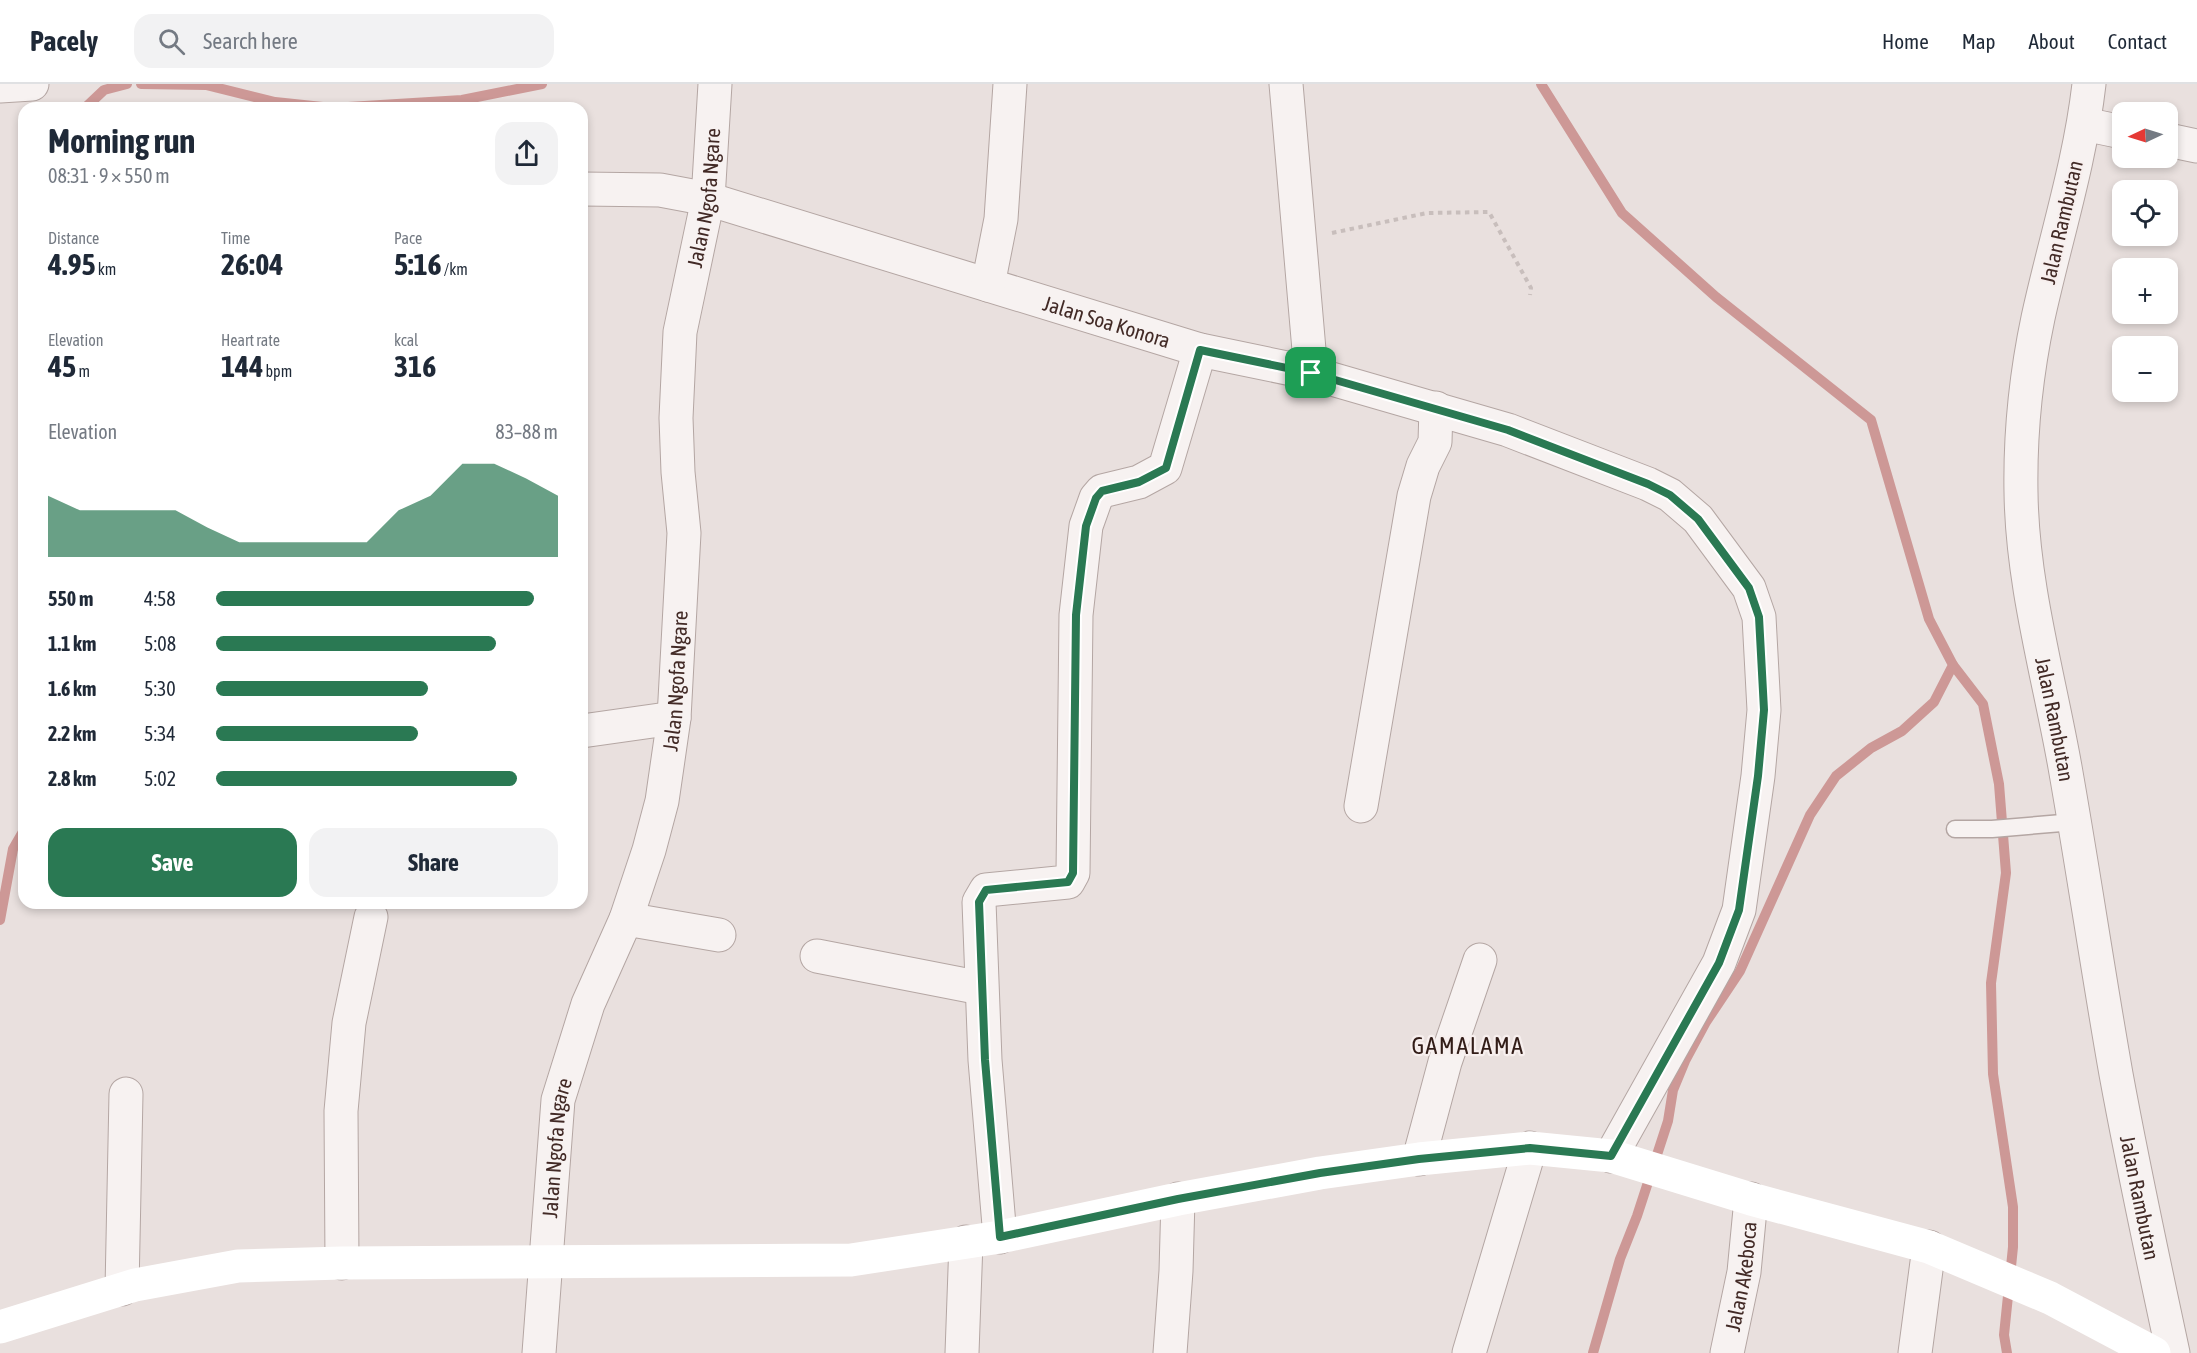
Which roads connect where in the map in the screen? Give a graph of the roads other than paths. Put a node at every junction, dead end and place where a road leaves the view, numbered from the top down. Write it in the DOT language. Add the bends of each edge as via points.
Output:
graph roads {
  1 [pos="32,84"];
  2 [pos="715,84"];
  3 [pos="1010,84"];
  4 [pos="1286,84"];
  5 [pos="2089,84"];
  6 [pos="0,86"];
  7 [pos="2084,124"];
  8 [pos="2112,130"];
  9 [pos="2178,142"];
  10 [pos="2197,146"];
  11 [pos="588,189"];
  12 [pos="708,199"];
  13 [pos="988,285"];
  14 [pos="1200,350"];
  15 [pos="1311,373"];
  16 [pos="1436,408"];
  17 [pos="674,718"];
  18 [pos="588,730"];
  19 [pos="1361,806"];
  20 [pos="2074,822"];
  21 [pos="1955,829"];
  22 [pos="372,917"];
  23 [pos="626,919"];
  24 [pos="719,935"];
  25 [pos="817,956"];
  26 [pos="1480,960"];
  27 [pos="981,988"];
  28 [pos="126,1094"];
  29 [pos="1530,1148"];
  30 [pos="1419,1159"];
  31 [pos="1624,1160"];
  32 [pos="1178,1199"];
  33 [pos="1751,1199"];
  34 [pos="1000,1237"];
  35 [pos="966,1242"];
  36 [pos="1929,1247"];
  37 [pos="545,1262"];
  38 [pos="342,1263"];
  39 [pos="122,1289"];
  40 [pos="7,1325"];
  41 [pos="539,1353"];
  42 [pos="962,1353"];
  43 [pos="1170,1353"];
  44 [pos="1469,1353"];
  45 [pos="1727,1353"];
  46 [pos="1915,1353"];
  47 [pos="2154,1353"];
  48 [pos="2173,1353"];
  1 -- 6 [label="street"];
  2 -- 12 [label="street, Jalan Ngofa Ngare"];
  3 -- 13 [label="street" via="1000,219"];
  4 -- 15 [label="street"];
  5 -- 7 [label="street, Jalan Rambutan"];
  7 -- 8 [label="street"];
  7 -- 20 [label="street, Jalan Rambutan" via="2026,389 2021,493 2026,556"];
  9 -- 10 [label="street"];
  11 -- 12 [label="street, Jalan Soa Konora" via="660,190"];
  12 -- 13 [label="street, Jalan Soa Konora"];
  12 -- 17 [label="street, Jalan Ngofa Ngare" via="680,332 676,418 684,532"];
  13 -- 14 [label="street, Jalan Soa Konora"];
  14 -- 15 [label="street, Jalan Soa Konora"];
  14 -- 27 [label="street" via="1166,468 1139,482 1102,491 1086,526 1076,615 1073,873 1068,882 986,890 979,902"];
  15 -- 16 [label="street, Jalan Soa Konora"];
  16 -- 19 [label="street" via="1434,442 1414,496"];
  16 -- 31 [label="street, Jalan Soa Konora" via="1508,430 1670,495 1698,519 1749,588 1759,617 1764,710 1739,910 1719,963"];
  17 -- 18 [label="street"];
  17 -- 23 [label="street, Jalan Ngofa Ngare" via="662,801"];
  20 -- 21 [label="lane"];
  20 -- 48 [label="street, Jalan Rambutan" via="2116,1074"];
  22 -- 38 [label="street" via="348,1023 341,1111"];
  23 -- 24 [label="street"];
  23 -- 37 [label="street, Jalan Ngofa Ngare" via="588,1004 558,1100"];
  25 -- 27 [label="street"];
  26 -- 30 [label="street" via="1445,1062"];
  27 -- 34 [label="street"];
  28 -- 39 [label="street"];
  29 -- 30 [label="street"];
  29 -- 31 [label="street"];
  29 -- 44 [label="street"];
  30 -- 32 [label="street"];
  31 -- 33 [label="street"];
  32 -- 34 [label="street"];
  32 -- 43 [label="street"];
  33 -- 36 [label="street"];
  33 -- 45 [label="street, Jalan Akeboca" via="1744,1272"];
  34 -- 35 [label="street"];
  35 -- 37 [label="street" via="851,1260"];
  35 -- 42 [label="street"];
  36 -- 46 [label="street"];
  36 -- 47 [label="street" via="2050,1298"];
  37 -- 38 [label="street"];
  37 -- 41 [label="street, Jalan Ngofa Ngare"];
  38 -- 39 [label="street" via="237,1266"];
  39 -- 40 [label="street"];
}
